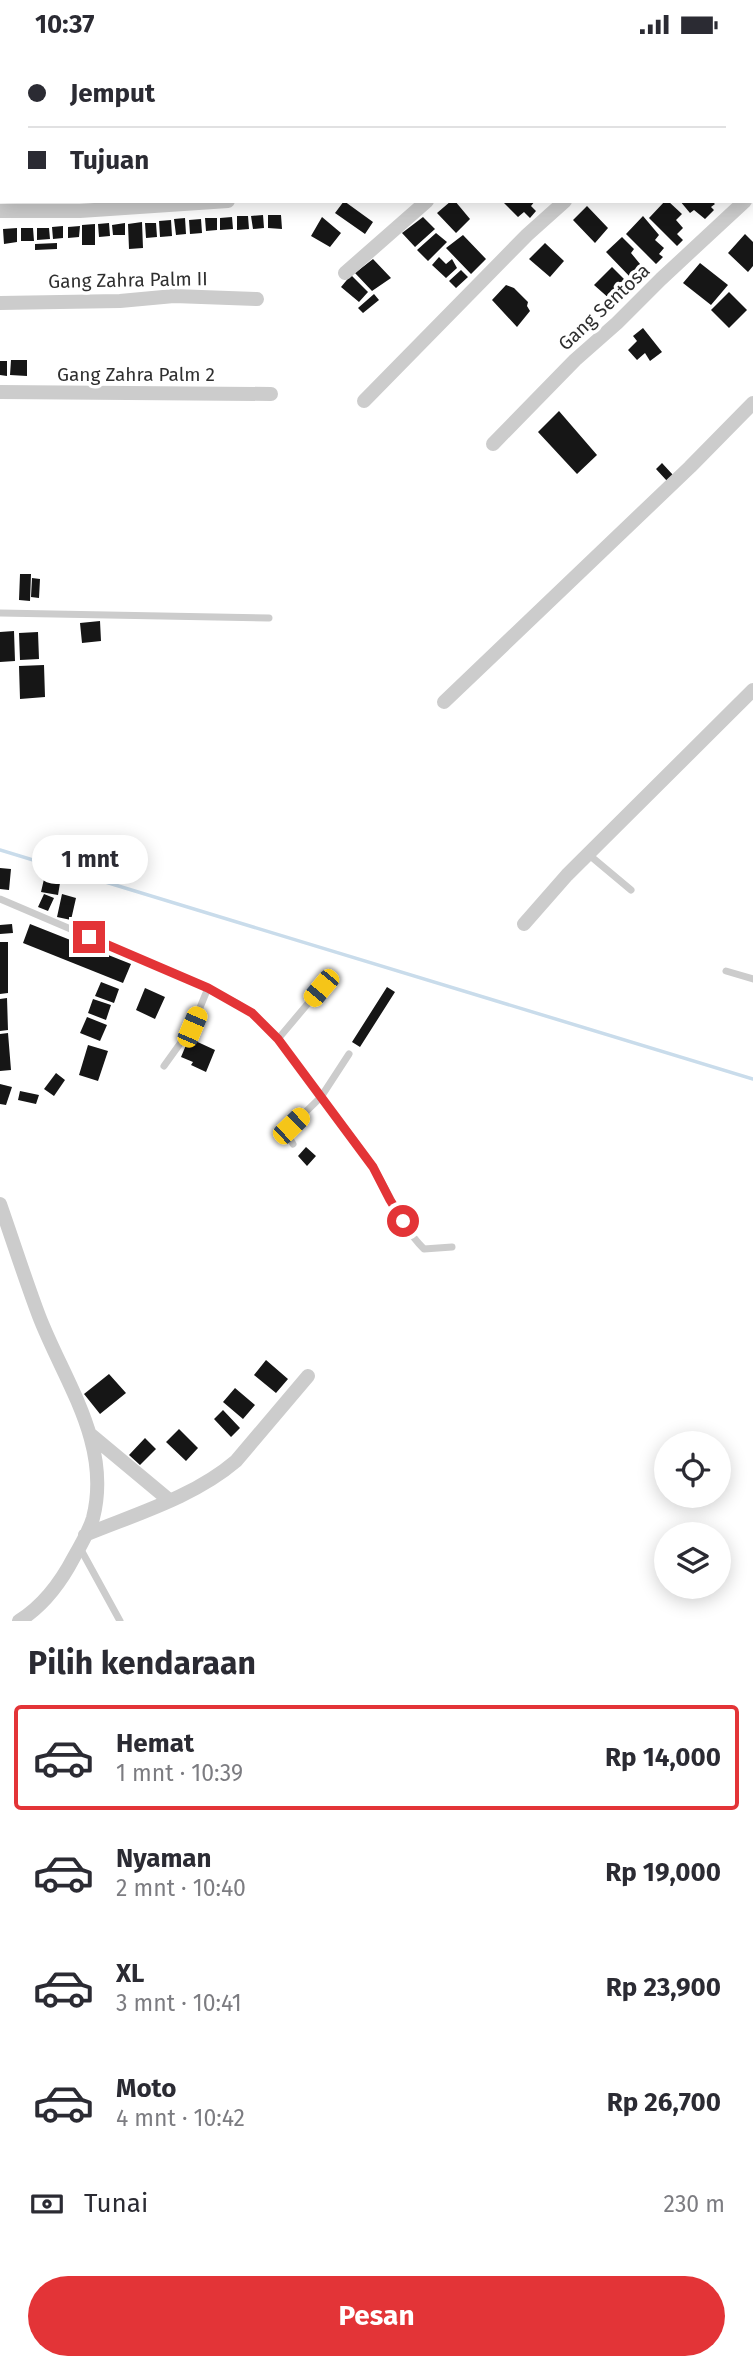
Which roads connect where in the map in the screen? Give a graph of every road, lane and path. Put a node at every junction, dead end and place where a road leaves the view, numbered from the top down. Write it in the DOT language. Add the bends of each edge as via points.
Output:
graph roads {
  1 [pos="198,203"];
  2 [pos="426,203"];
  3 [pos="563,203"];
  4 [pos="743,203"];
  5 [pos="0,211"];
  6 [pos="345,273"];
  7 [pos="257,299"];
  8 [pos="0,303"];
  9 [pos="0,392"];
  10 [pos="271,394"];
  11 [pos="364,401"];
  12 [pos="753,403"];
  13 [pos="493,444"];
  14 [pos="0,613"];
  15 [pos="269,618"];
  16 [pos="753,690"];
  17 [pos="444,702"];
  18 [pos="588,854"];
  19 [pos="631,890"];
  20 [pos="0,899"];
  21 [pos="524,924"];
  22 [pos="726,971"];
  23 [pos="753,979"];
  24 [pos="208,988"];
  25 [pos="321,988"];
  26 [pos="278,1039"];
  27 [pos="349,1054"];
  28 [pos="164,1066"];
  29 [pos="321,1097"];
  30 [pos="293,1144"];
  31 [pos="0,1204"];
  32 [pos="452,1247"];
  33 [pos="308,1376"];
  34 [pos="91,1435"];
  35 [pos="169,1500"];
  36 [pos="83,1541"];
  37 [pos="47,1598"];
  38 [pos="19,1621"];
  39 [pos="32,1621"];
  40 [pos="120,1621"];
  1 -- 5 [label="street"];
  2 -- 6 [label="street"];
  3 -- 11 [label="street"];
  4 -- 13 [label="street, Gang Sentosa" via="575,360"];
  7 -- 8 [label="street, Gang Zahra Palm II" via="174,296"];
  9 -- 10 [label="street, Gang Zahra Palm 2"];
  12 -- 17 [label="street"];
  14 -- 15 [label="lane"];
  16 -- 18 [label="street"];
  18 -- 19 [label="lane"];
  18 -- 21 [label="street"];
  20 -- 24 [label="lane"];
  22 -- 23 [label="lane"];
  24 -- 26 [label="lane" via="252,1013"];
  24 -- 28 [label="lane" via="192,1027"];
  25 -- 26 [label="lane"];
  26 -- 29 [label="lane"];
  27 -- 29 [label="lane"];
  29 -- 30 [label="lane" via="288,1129"];
  29 -- 32 [label="lane" via="373,1167 416,1241 424,1249"];
  31 -- 34 [label="street" via="39,1316"];
  33 -- 35 [label="street" via="236,1461"];
  34 -- 35 [label="street"];
  34 -- 36 [label="street" via="96,1492 93,1520"];
  35 -- 36 [label="street"];
  36 -- 37 [label="street"];
  36 -- 40 [label="lane"];
  37 -- 38 [label="street"];
  37 -- 39 [label="lane"];
}
